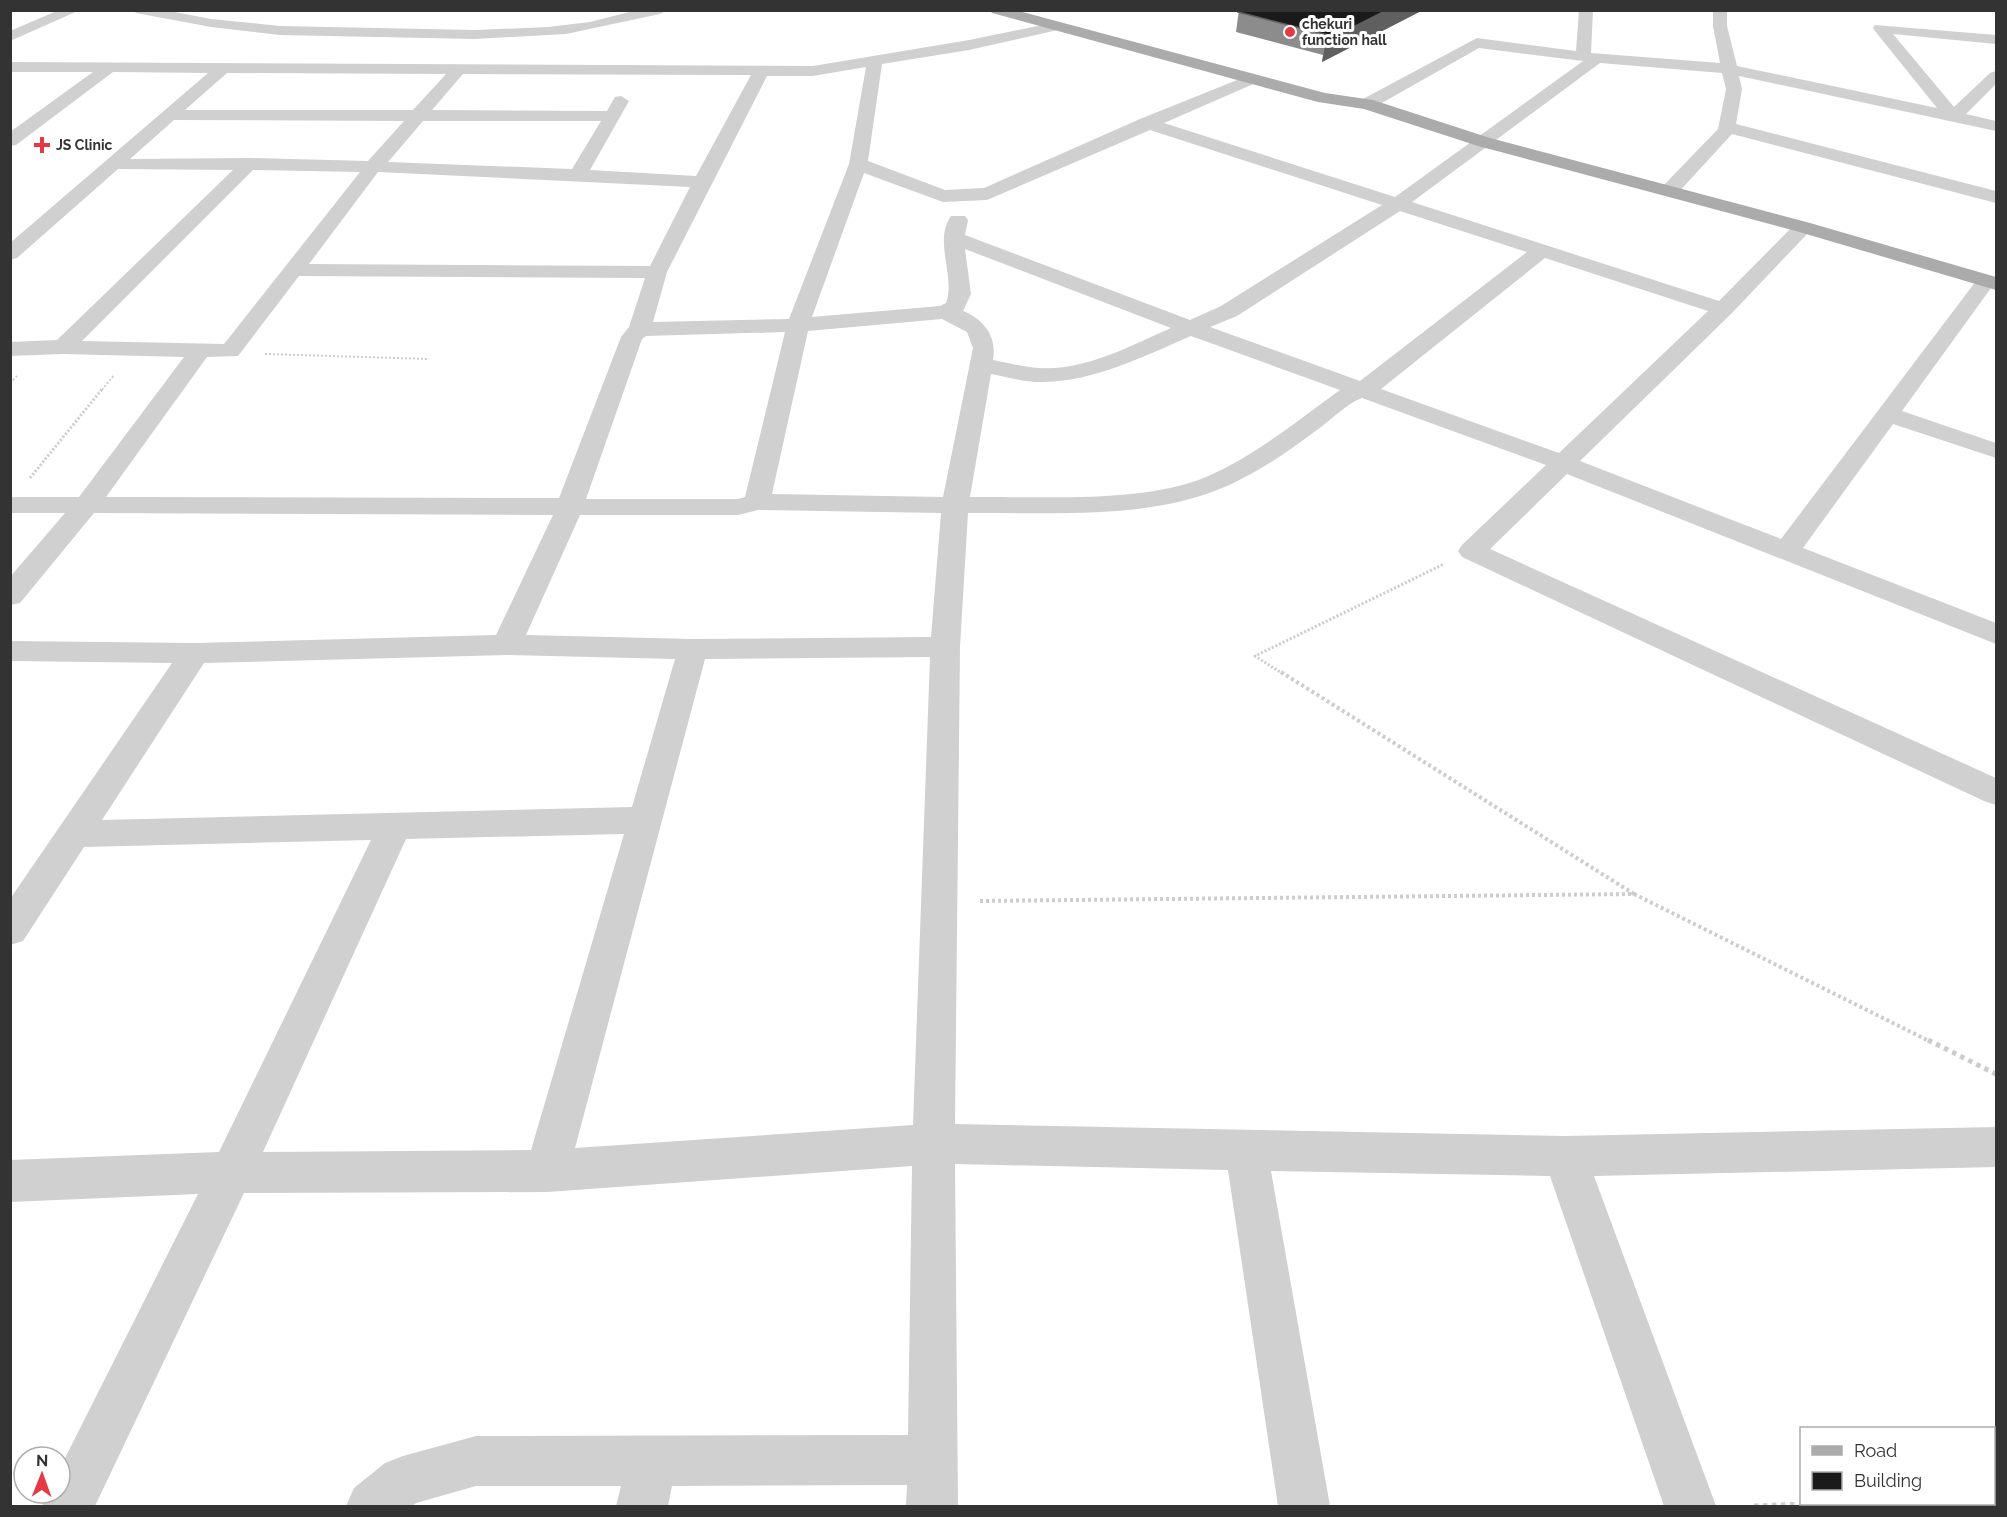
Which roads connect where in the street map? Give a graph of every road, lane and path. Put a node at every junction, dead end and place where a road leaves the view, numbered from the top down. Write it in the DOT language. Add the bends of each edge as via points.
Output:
graph roads {
  1 [pos="73,10"];
  2 [pos="141,10"];
  3 [pos="660,10"];
  4 [pos="997,10"];
  5 [pos="1586,10"];
  6 [pos="1720,10"];
  7 [pos="1057,26"];
  8 [pos="10,37"];
  9 [pos="1996,39"];
  10 [pos="1590,57"];
  11 [pos="875,61"];
  12 [pos="10,67"];
  13 [pos="110,67"];
  14 [pos="223,68"];
  15 [pos="458,69"];
  16 [pos="1730,69"];
  17 [pos="638,71"];
  18 [pos="761,72"];
  19 [pos="1996,76"];
  20 [pos="1252,79"];
  21 [pos="1367,105"];
  22 [pos="169,115"];
  23 [pos="417,116"];
  24 [pos="612,116"];
  25 [pos="1953,117"];
  26 [pos="1146,123"];
  27 [pos="1996,126"];
  28 [pos="1726,127"];
  29 [pos="10,141"];
  30 [pos="1484,142"];
  31 [pos="113,164"];
  32 [pos="250,164"];
  33 [pos="858,164"];
  34 [pos="374,166"];
  35 [pos="578,174"];
  36 [pos="702,182"];
  37 [pos="1669,191"];
  38 [pos="967,195"];
  39 [pos="1996,197"];
  40 [pos="1396,205"];
  41 [pos="1803,227"];
  42 [pos="954,238"];
  43 [pos="14,247"];
  44 [pos="1541,251"];
  45 [pos="293,270"];
  46 [pos="657,272"];
  47 [pos="1991,282"];
  48 [pos="1723,309"];
  49 [pos="944,312"];
  50 [pos="798,325"];
  51 [pos="1188,327"];
  52 [pos="640,329"];
  53 [pos="63,347"];
  54 [pos="10,349"];
  55 [pos="201,350"];
  56 [pos="257,354"];
  57 [pos="429,359"];
  58 [pos="981,365"];
  59 [pos="115,374"];
  60 [pos="1364,390"];
  61 [pos="1887,414"];
  62 [pos="1996,451"];
  63 [pos="1563,463"];
  64 [pos="27,482"];
  65 [pos="757,502"];
  66 [pos="10,505"];
  67 [pos="570,506"];
  68 [pos="955,506"];
  69 [pos="85,507"];
  70 [pos="1472,551"];
  71 [pos="1786,551"];
  72 [pos="10,596"];
  73 [pos="1996,634"];
  74 [pos="507,645"];
  75 [pos="945,647"];
  76 [pos="693,649"];
  77 [pos="10,651"];
  78 [pos="195,653"];
  79 [pos="1996,792"];
  80 [pos="645,820"];
  81 [pos="395,826"];
  82 [pos="74,834"];
  83 [pos="1634,894"];
  84 [pos="980,901"];
  85 [pos="10,930"];
  86 [pos="1996,1074"];
  87 [pos="934,1144"];
  88 [pos="1996,1148"];
  89 [pos="1246,1150"];
  90 [pos="1565,1156"];
  91 [pos="547,1171"];
  92 [pos="232,1172"];
  93 [pos="10,1181"];
  94 [pos="932,1483"];
  95 [pos="647,1484"];
  96 [pos="1800,1503"];
  97 [pos="68,1506"];
  98 [pos="372,1506"];
  99 [pos="1304,1506"];
  100 [pos="1690,1506"];
  101 [pos="1754,1506"];
  1 -- 8 [label="street"];
  2 -- 3 [label="street" via="184,21 254,30 426,34 564,30"];
  4 -- 7 [label="main road"];
  5 -- 10 [label="street"];
  6 -- 16 [label="street"];
  7 -- 11 [label="street"];
  7 -- 20 [label="main road"];
  9 -- 25 [label="street" via="1880,28"];
  10 -- 16 [label="street"];
  10 -- 21 [label="street" via="1476,43"];
  10 -- 30 [label="street"];
  11 -- 18 [label="street" via="813,71"];
  11 -- 33 [label="street"];
  12 -- 13 [label="street"];
  13 -- 14 [label="street"];
  13 -- 29 [label="street"];
  14 -- 15 [label="street"];
  14 -- 22 [label="street"];
  15 -- 17 [label="street"];
  15 -- 23 [label="street"];
  16 -- 25 [label="street"];
  16 -- 28 [label="street" via="1734,89"];
  17 -- 18 [label="street"];
  17 -- 24 [label="street"];
  18 -- 36 [label="street"];
  19 -- 25 [label="street"];
  20 -- 21 [label="main road"];
  20 -- 26 [label="street"];
  21 -- 30 [label="main road"];
  22 -- 23 [label="street"];
  22 -- 31 [label="street"];
  23 -- 24 [label="street"];
  23 -- 34 [label="street"];
  24 -- 35 [label="street"];
  25 -- 27 [label="street"];
  26 -- 38 [label="street" via="987,194"];
  26 -- 40 [label="street"];
  28 -- 37 [label="street"];
  28 -- 39 [label="street"];
  30 -- 37 [label="main road"];
  30 -- 40 [label="street"];
  31 -- 32 [label="street"];
  31 -- 43 [label="street"];
  32 -- 34 [label="street"];
  32 -- 53 [label="street"];
  33 -- 38 [label="street" via="943,196"];
  33 -- 50 [label="street"];
  34 -- 35 [label="street"];
  34 -- 45 [label="street"];
  35 -- 36 [label="street"];
  36 -- 46 [label="street"];
  37 -- 41 [label="main road"];
  38 -- 42 [label="street"];
  40 -- 44 [label="street"];
  40 -- 51 [label="street" via="1229,311"];
  41 -- 47 [label="main road"];
  41 -- 48 [label="street"];
  42 -- 49 [label="street" via="960,294 955,307"];
  42 -- 51 [label="street"];
  44 -- 48 [label="street"];
  44 -- 60 [label="street"];
  45 -- 46 [label="street"];
  45 -- 55 [label="street" via="230,351"];
  46 -- 52 [label="street"];
  47 -- 61 [label="street"];
  48 -- 63 [label="street"];
  49 -- 50 [label="street"];
  49 -- 58 [label="street" via="971,322 981,332"];
  50 -- 52 [label="street"];
  50 -- 65 [label="street"];
  51 -- 58 [label="street" via="1112,362 1063,374 1039,375"];
  51 -- 60 [label="street"];
  52 -- 67 [label="street" via="632,337"];
  53 -- 54 [label="street"];
  53 -- 55 [label="street"];
  55 -- 69 [label="street"];
  56 -- 57 [label="path"];
  58 -- 68 [label="street"];
  59 -- 64 [label="path"];
  60 -- 63 [label="street"];
  60 -- 68 [label="street" via="1348,395 1242,469 1196,490 1160,499 1118,502"];
  61 -- 62 [label="street"];
  61 -- 71 [label="street"];
  63 -- 70 [label="street"];
  63 -- 71 [label="street"];
  65 -- 67 [label="street" via="738,507"];
  65 -- 68 [label="street"];
  66 -- 69 [label="street"];
  67 -- 69 [label="street"];
  67 -- 74 [label="street"];
  68 -- 75 [label="street"];
  69 -- 72 [label="street"];
  70 -- 79 [label="street"];
  70 -- 83 [label="path" via="1255,656"];
  71 -- 73 [label="street"];
  74 -- 76 [label="street"];
  74 -- 78 [label="street"];
  75 -- 76 [label="street"];
  75 -- 87 [label="street"];
  76 -- 80 [label="street"];
  77 -- 78 [label="street"];
  78 -- 82 [label="street"];
  80 -- 81 [label="street"];
  80 -- 91 [label="street"];
  81 -- 82 [label="street"];
  81 -- 92 [label="street"];
  82 -- 85 [label="street"];
  83 -- 84 [label="path"];
  83 -- 86 [label="path"];
  87 -- 89 [label="street"];
  87 -- 91 [label="street"];
  87 -- 94 [label="street"];
  88 -- 90 [label="street"];
  89 -- 90 [label="street"];
  89 -- 99 [label="street"];
  90 -- 100 [label="street"];
  91 -- 92 [label="street"];
  92 -- 93 [label="street"];
  92 -- 97 [label="street"];
  94 -- 95 [label="street"];
  95 -- 98 [label="street" via="476,1461 403,1481"];
  96 -- 101 [label="path"];
}
